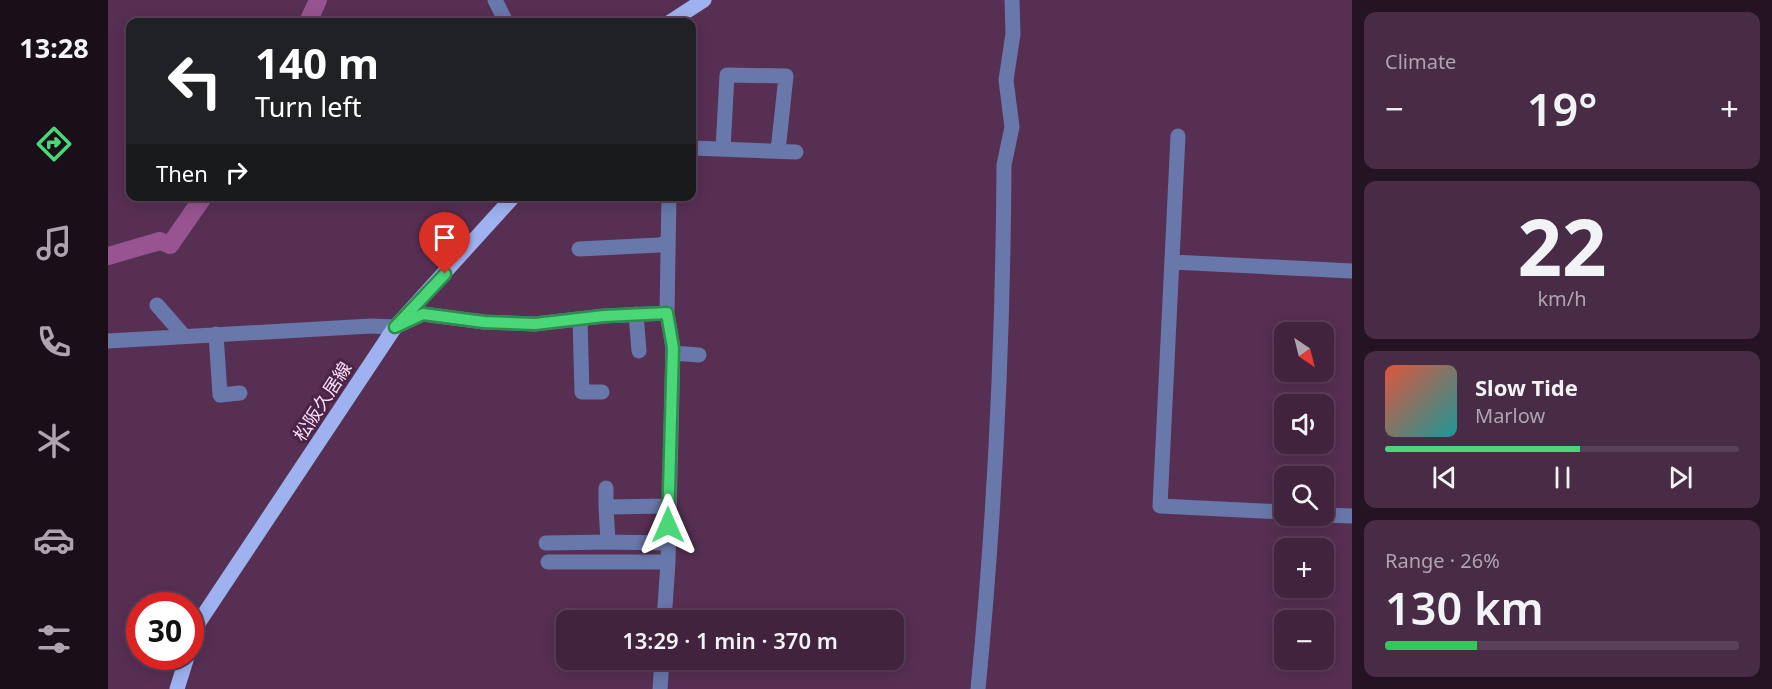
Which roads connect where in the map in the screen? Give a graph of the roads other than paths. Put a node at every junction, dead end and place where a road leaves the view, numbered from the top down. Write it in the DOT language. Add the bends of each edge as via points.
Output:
graph roads {
  1 [pos="495,0"];
  2 [pos="704,0"];
  3 [pos="1012,0"];
  4 [pos="504,18"];
  5 [pos="676,18"];
  6 [pos="1178,136"];
  7 [pos="696,148"];
  8 [pos="723,149"];
  9 [pos="778,151"];
  10 [pos="796,152"];
  11 [pos="509,201"];
  12 [pos="669,201"];
  13 [pos="668,242"];
  14 [pos="579,249"];
  15 [pos="1173,262"];
  16 [pos="1352,271"];
  17 [pos="157,305"];
  18 [pos="667,313"];
  19 [pos="636,314"];
  20 [pos="580,318"];
  21 [pos="395,327"];
  22 [pos="216,334"];
  23 [pos="184,336"];
  24 [pos="108,341"];
  25 [pos="639,351"];
  26 [pos="673,353"];
  27 [pos="699,355"];
  28 [pos="602,392"];
  29 [pos="240,393"];
  30 [pos="606,488"];
  31 [pos="668,506"];
  32 [pos="606,507"];
  33 [pos="1274,512"];
  34 [pos="1334,515"];
  35 [pos="1352,516"];
  36 [pos="608,542"];
  37 [pos="546,543"];
  38 [pos="668,543"];
  39 [pos="548,562"];
  40 [pos="668,562"];
  41 [pos="665,610"];
  42 [pos="204,614"];
  43 [pos="183,670"];
  44 [pos="661,670"];
  45 [pos="177,689"];
  46 [pos="660,689"];
  47 [pos="978,689"];
  1 -- 4 [label="street"];
  2 -- 5 [label="main road"];
  3 -- 47 [label="street" via="1013,34 1006,80 1012,134 1004,165 993,498"];
  6 -- 15 [label="street"];
  7 -- 8 [label="street"];
  8 -- 9 [label="street"];
  8 -- 9 [label="street" via="727,75 786,76"];
  9 -- 10 [label="street"];
  11 -- 21 [label="main road, 松阪久居線"];
  12 -- 13 [label="street"];
  13 -- 14 [label="street"];
  13 -- 18 [label="street"];
  15 -- 16 [label="street"];
  15 -- 33 [label="street" via="1160,506"];
  17 -- 23 [label="street"];
  18 -- 19 [label="street"];
  18 -- 26 [label="street"];
  19 -- 20 [label="street"];
  19 -- 25 [label="street"];
  20 -- 21 [label="street" via="535,324 423,314"];
  20 -- 28 [label="street" via="582,392"];
  21 -- 22 [label="street"];
  21 -- 42 [label="main road, 松阪久居線"];
  22 -- 23 [label="street"];
  22 -- 29 [label="street" via="220,395"];
  23 -- 24 [label="street"];
  26 -- 27 [label="street"];
  26 -- 31 [label="street"];
  30 -- 32 [label="street"];
  31 -- 32 [label="street"];
  31 -- 38 [label="street"];
  32 -- 36 [label="street"];
  34 -- 35 [label="street"];
  36 -- 37 [label="street"];
  36 -- 38 [label="street"];
  38 -- 40 [label="street"];
  39 -- 40 [label="street"];
  40 -- 41 [label="street"];
  43 -- 45 [label="main road"];
  44 -- 46 [label="street"];
}
